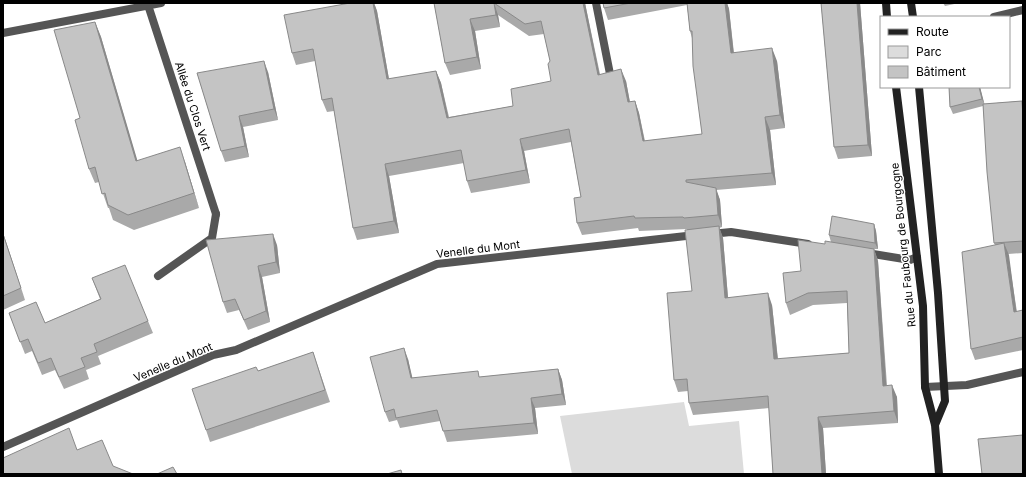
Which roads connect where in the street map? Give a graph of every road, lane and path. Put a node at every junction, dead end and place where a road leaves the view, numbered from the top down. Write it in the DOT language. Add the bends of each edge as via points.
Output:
graph roads {
  1 [pos="161,3"];
  2 [pos="596,3"];
  3 [pos="886,3"];
  4 [pos="911,3"];
  5 [pos="148,5"];
  6 [pos="1023,10"];
  7 [pos="887,16"];
  8 [pos="913,16"];
  9 [pos="998,16"];
  10 [pos="3,33"];
  11 [pos="610,74"];
  12 [pos="896,88"];
  13 [pos="919,88"];
  14 [pos="816,245"];
  15 [pos="855,251"];
  16 [pos="917,257"];
  17 [pos="158,276"];
  18 [pos="1023,372"];
  19 [pos="925,386"];
  20 [pos="944,386"];
  21 [pos="935,425"];
  22 [pos="3,447"];
  23 [pos="939,474"];
  1 -- 5 [label="street"];
  2 -- 11 [label="street"];
  3 -- 7 [label="main road"];
  4 -- 8 [label="main road"];
  5 -- 10 [label="street"];
  5 -- 17 [label="street, Allée du Clos Vert" via="216,214 212,238"];
  6 -- 9 [label="street"];
  12 -- 16 [label="main road, Rue du Faubourg de Bourgogne"];
  13 -- 20 [label="main road, Rue du Faubourg de Bourgogne"];
  14 -- 22 [label="street, Venelle du Mont" via="730,232 437,264 236,350 213,355"];
  15 -- 16 [label="street" via="910,260"];
  16 -- 19 [label="main road, Rue du Faubourg de Bourgogne" via="923,306"];
  18 -- 20 [label="street" via="967,385"];
  19 -- 20 [label="street"];
  19 -- 21 [label="main road, Rue du Faubourg de Bourgogne"];
  20 -- 21 [label="main road, Rue du Faubourg de Bourgogne" via="945,401"];
  21 -- 23 [label="main road, Rue du Faubourg de Bourgogne"];
}
